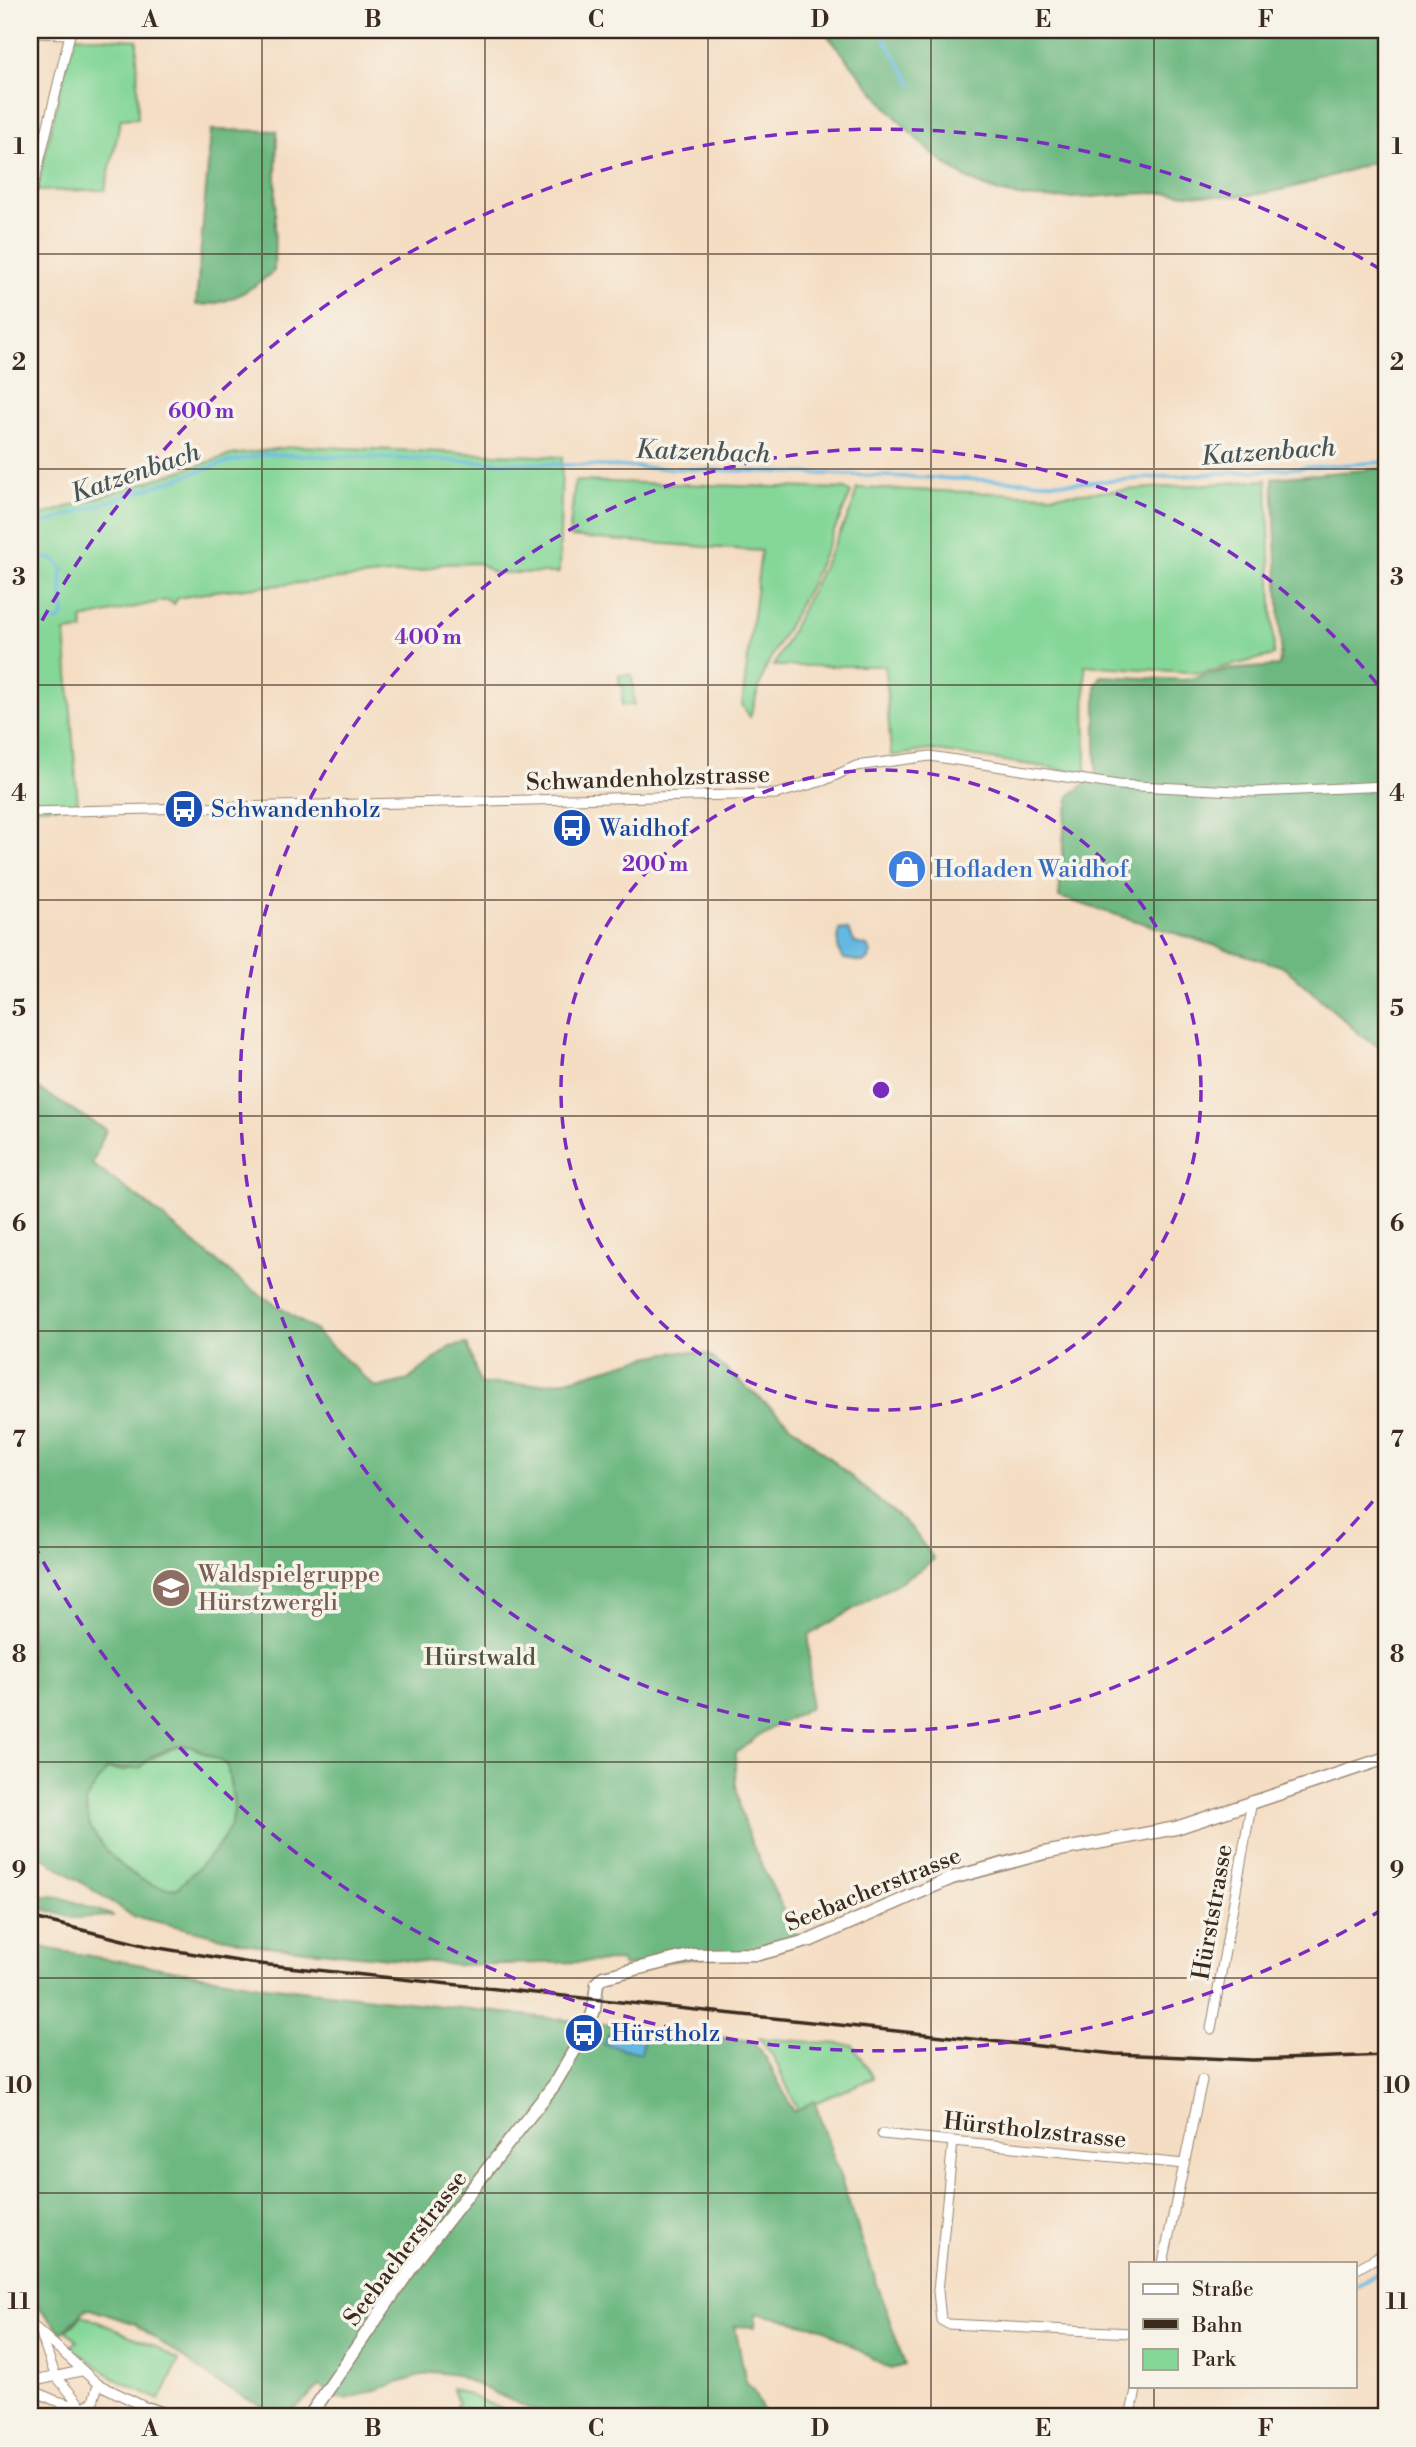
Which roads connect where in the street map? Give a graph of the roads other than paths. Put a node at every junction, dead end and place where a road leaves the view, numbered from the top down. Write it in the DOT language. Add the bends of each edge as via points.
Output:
graph roads {
  1 [pos="70,32"];
  2 [pos="30,33"];
  3 [pos="30,200"];
  4 [pos="1386,786"];
  5 [pos="30,813"];
  6 [pos="1386,1758"];
  7 [pos="1252,1801"];
  8 [pos="1211,2029"];
  9 [pos="1202,2080"];
  10 [pos="882,2134"];
  11 [pos="953,2141"];
  12 [pos="1184,2164"];
  13 [pos="1386,2252"];
  14 [pos="1163,2262"];
  15 [pos="1356,2269"];
  16 [pos="30,2323"];
  17 [pos="1129,2333"];
  18 [pos="42,2337"];
  19 [pos="81,2371"];
  20 [pos="55,2375"];
  21 [pos="30,2382"];
  22 [pos="99,2384"];
  23 [pos="1137,2388"];
  24 [pos="30,2389"];
  25 [pos="83,2407"];
  26 [pos="147,2415"];
  27 [pos="115,2417"];
  28 [pos="172,2417"];
  29 [pos="309,2417"];
  30 [pos="1130,2417"];
  1 -- 2 [label="street"];
  1 -- 3 [label="street"];
  4 -- 5 [label="street, Schwandenholzstrasse" via="1255,792 1118,785 930,756 856,766 823,782 776,794"];
  6 -- 7 [label="street, Seebacherstrasse"];
  7 -- 8 [label="street, Hürststrasse"];
  7 -- 29 [label="street, Seebacherstrasse" via="1149,1836 1044,1853 952,1878 811,1940 759,1954 693,1955 603,1977 597,1983 588,2027 554,2085 420,2255"];
  9 -- 12 [label="street"];
  10 -- 11 [label="street, Hürstholzstrasse"];
  11 -- 12 [label="street, Hürstholzstrasse"];
  11 -- 17 [label="street" via="938,2291 941,2320 948,2324"];
  12 -- 14 [label="street"];
  13 -- 15 [label="street"];
  16 -- 18 [label="street"];
  18 -- 19 [label="street"];
  18 -- 20 [label="street"];
  19 -- 20 [label="street"];
  19 -- 22 [label="street"];
  20 -- 21 [label="street"];
  20 -- 25 [label="street"];
  22 -- 25 [label="street" via="93,2402"];
  22 -- 26 [label="street"];
  23 -- 30 [label="street"];
  24 -- 25 [label="street"];
  25 -- 27 [label="street"];
  26 -- 28 [label="street"];
}
